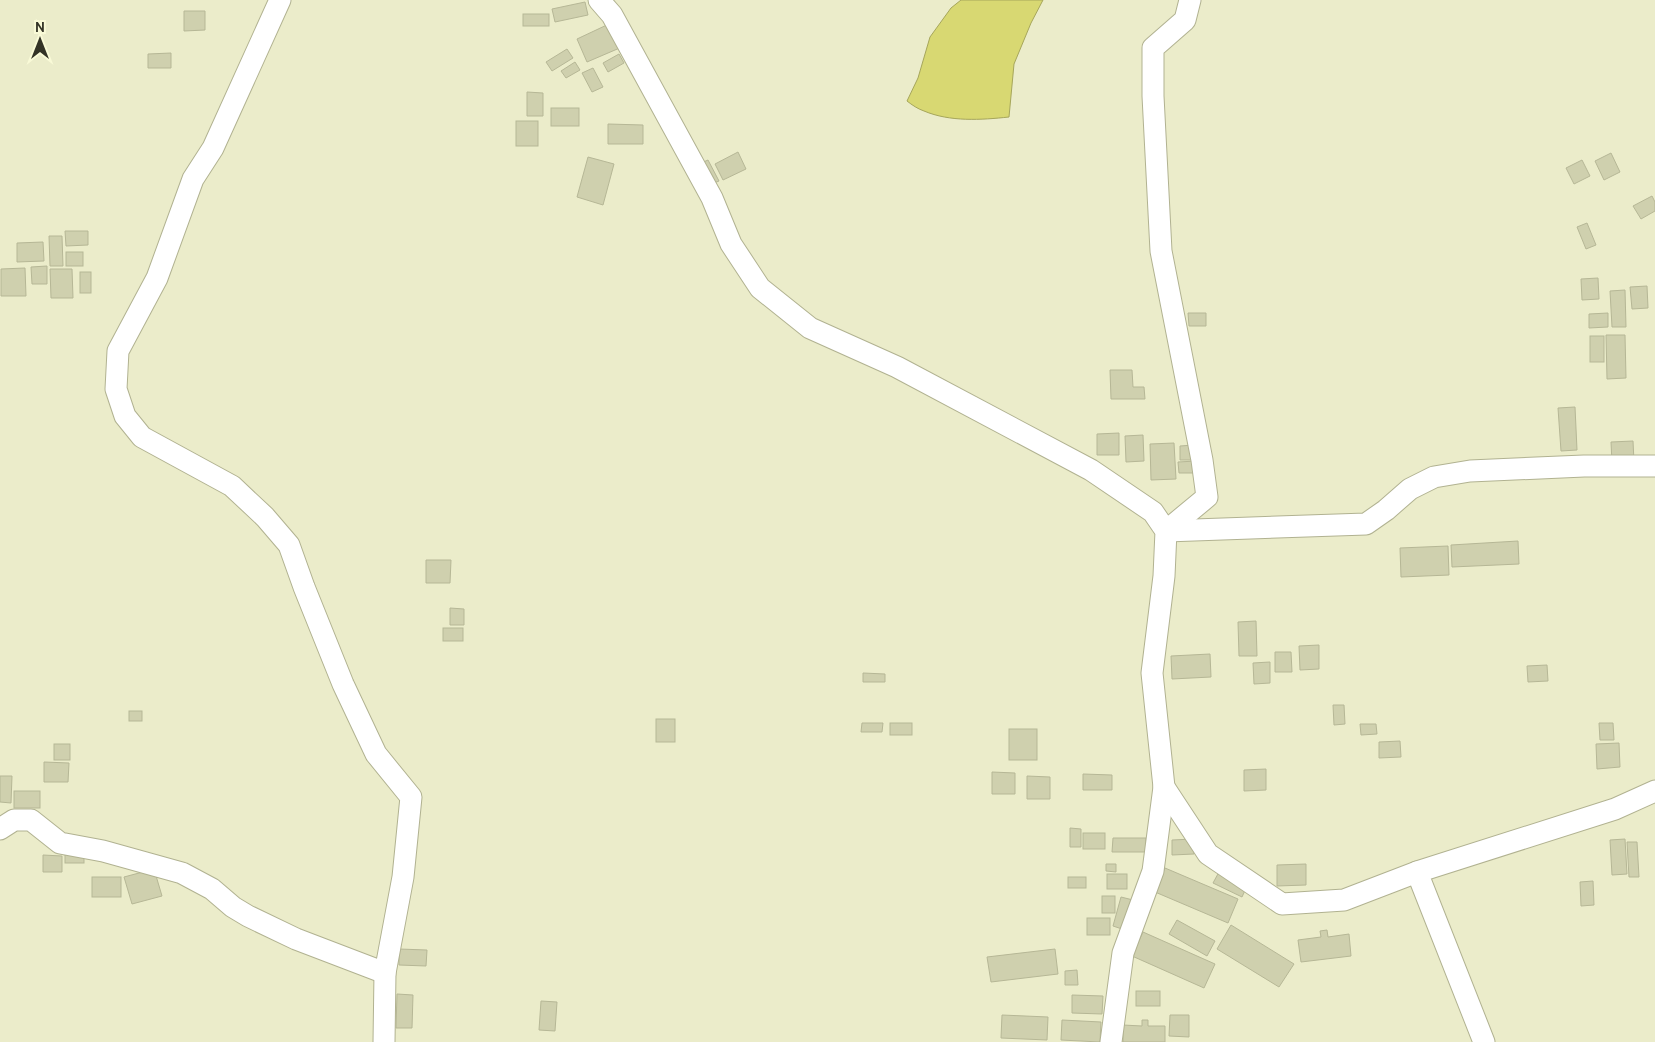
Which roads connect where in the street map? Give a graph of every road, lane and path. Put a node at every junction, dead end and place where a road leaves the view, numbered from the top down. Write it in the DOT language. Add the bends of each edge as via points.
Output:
graph roads {
  1 [pos="280,0"];
  2 [pos="599,0"];
  3 [pos="1190,0"];
  4 [pos="1655,466"];
  5 [pos="1166,531"];
  6 [pos="1164,787"];
  7 [pos="1655,791"];
  8 [pos="0,829"];
  9 [pos="1417,872"];
  10 [pos="385,973"];
  11 [pos="386,1041"];
  12 [pos="1111,1042"];
  13 [pos="1484,1042"];
  1 -- 10 [label="street" via="213,148 192,179 157,278 118,351 116,389 125,416 142,437 232,486 289,545 343,684 376,754 412,797 403,877"];
  2 -- 5 [label="street" via="612,15 712,198 732,244 760,288 810,328 897,366 1091,470 1154,512"];
  3 -- 5 [label="street" via="1185,20 1154,48 1153,96 1161,251 1207,497"];
  4 -- 5 [label="street" via="1470,471 1434,478 1410,489 1366,524"];
  5 -- 6 [label="street" via="1152,673"];
  6 -- 9 [label="street" via="1208,854 1282,904 1344,900"];
  6 -- 12 [label="street" via="1154,871 1123,953"];
  7 -- 9 [label="street" via="1615,809"];
  8 -- 10 [label="street" via="14,820 31,820 60,843 182,873 212,889 248,916 296,939"];
  9 -- 13 [label="street"];
  10 -- 11 [label="street"];
}
